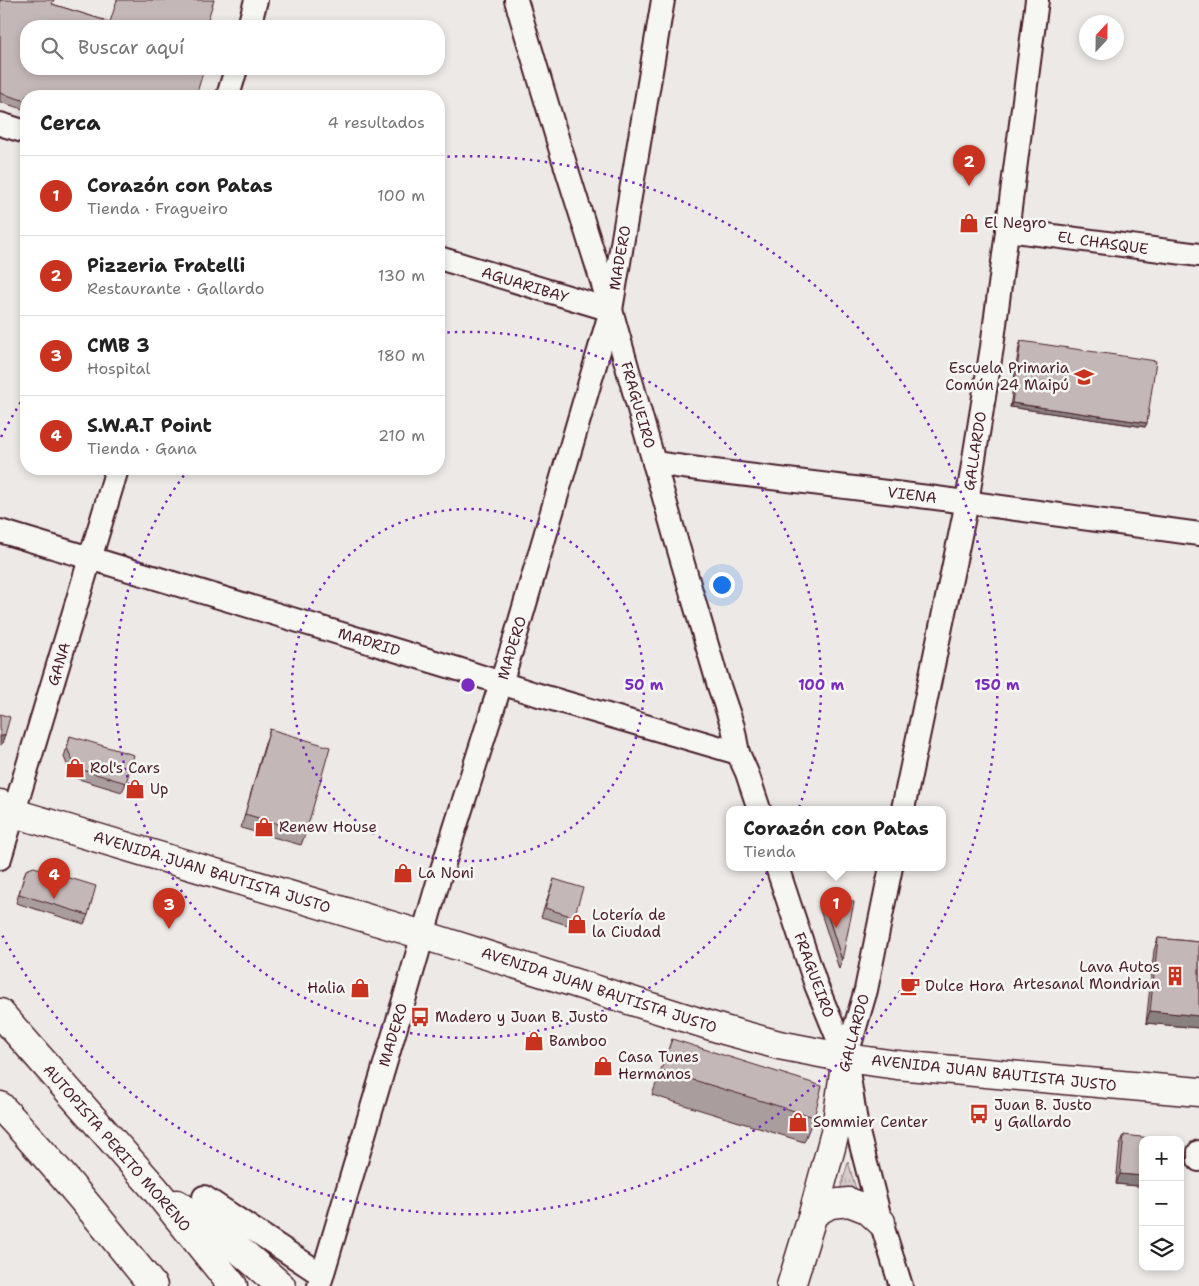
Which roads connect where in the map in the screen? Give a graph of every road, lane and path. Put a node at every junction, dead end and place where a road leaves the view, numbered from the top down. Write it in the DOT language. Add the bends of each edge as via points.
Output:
graph roads {
  1 [pos="256,0"];
  2 [pos="516,0"];
  3 [pos="663,0"];
  4 [pos="1037,0"];
  5 [pos="251,20"];
  6 [pos="234,75"];
  7 [pos="230,90"];
  8 [pos="0,124"];
  9 [pos="20,130"];
  10 [pos="1007,230"];
  11 [pos="1199,256"];
  12 [pos="445,260"];
  13 [pos="611,310"];
  14 [pos="654,463"];
  15 [pos="115,475"];
  16 [pos="967,502"];
  17 [pos="0,531"];
  18 [pos="1199,534"];
  19 [pos="90,558"];
  20 [pos="501,683"];
  21 [pos="738,753"];
  22 [pos="758,806"];
  23 [pos="904,806"];
  24 [pos="5,811"];
  25 [pos="0,858"];
  26 [pos="779,871"];
  27 [pos="890,871"];
  28 [pos="423,934"];
  29 [pos="0,1013"];
  30 [pos="846,1058"];
  31 [pos="1199,1092"];
  32 [pos="0,1106"];
  33 [pos="1199,1152"];
  34 [pos="1199,1160"];
  35 [pos="69,1183"];
  36 [pos="155,1189"];
  37 [pos="204,1197"];
  38 [pos="814,1214"];
  39 [pos="881,1222"];
  40 [pos="320,1280"];
  41 [pos="130,1286"];
  42 [pos="153,1286"];
  43 [pos="233,1286"];
  44 [pos="282,1286"];
  45 [pos="791,1286"];
  46 [pos="901,1286"];
  1 -- 5 [label="street"];
  2 -- 13 [label="street, FRAGUEIRO"];
  3 -- 13 [label="street, MADERO"];
  4 -- 10 [label="street, GALLARDO"];
  6 -- 7 [label="street"];
  8 -- 9 [label="street"];
  10 -- 11 [label="street, EL CHASQUE"];
  10 -- 16 [label="street, GALLARDO"];
  12 -- 13 [label="street, AGUARIBAY"];
  13 -- 14 [label="street, FRAGUEIRO"];
  13 -- 20 [label="street, MADERO"];
  14 -- 16 [label="street, VIENA"];
  14 -- 21 [label="street, FRAGUEIRO"];
  15 -- 19 [label="street, GANA"];
  16 -- 18 [label="street, VIENA"];
  16 -- 23 [label="street, GALLARDO"];
  17 -- 19 [label="street, MADRID"];
  19 -- 20 [label="street, MADRID"];
  19 -- 24 [label="street, GANA"];
  20 -- 21 [label="street, MADRID"];
  20 -- 28 [label="street, MADERO"];
  21 -- 22 [label="street, FRAGUEIRO"];
  24 -- 25 [label="street, GANA"];
  24 -- 28 [label="main road, AVENIDA JUAN BAUTISTA JUSTO"];
  26 -- 30 [label="street, FRAGUEIRO" via="816,986"];
  27 -- 30 [label="street, GALLARDO" via="866,990"];
  28 -- 30 [label="main road, AVENIDA JUAN BAUTISTA JUSTO" via="724,1030"];
  28 -- 40 [label="street, MADERO"];
  29 -- 36 [label="main road, AUTOPISTA PERITO MORENO"];
  30 -- 31 [label="main road, AVENIDA JUAN BAUTISTA JUSTO"];
  30 -- 38 [label="main road, GALLARDO" via="836,1129"];
  30 -- 39 [label="street, FRAGUEIRO" via="857,1129"];
  32 -- 35 [label="main road"];
  33 -- 34 [label="street"];
  35 -- 41 [label="main road"];
  35 -- 42 [label="main road"];
  36 -- 43 [label="main road, AUTOPISTA PERITO MORENO"];
  36 -- 44 [label="main road" via="213,1227"];
  37 -- 40 [label="street"];
  38 -- 39 [label="main road" via="830,1204 849,1202 868,1209"];
  38 -- 45 [label="main road, GALLARDO"];
  39 -- 46 [label="street, FRAGUEIRO"];
}
